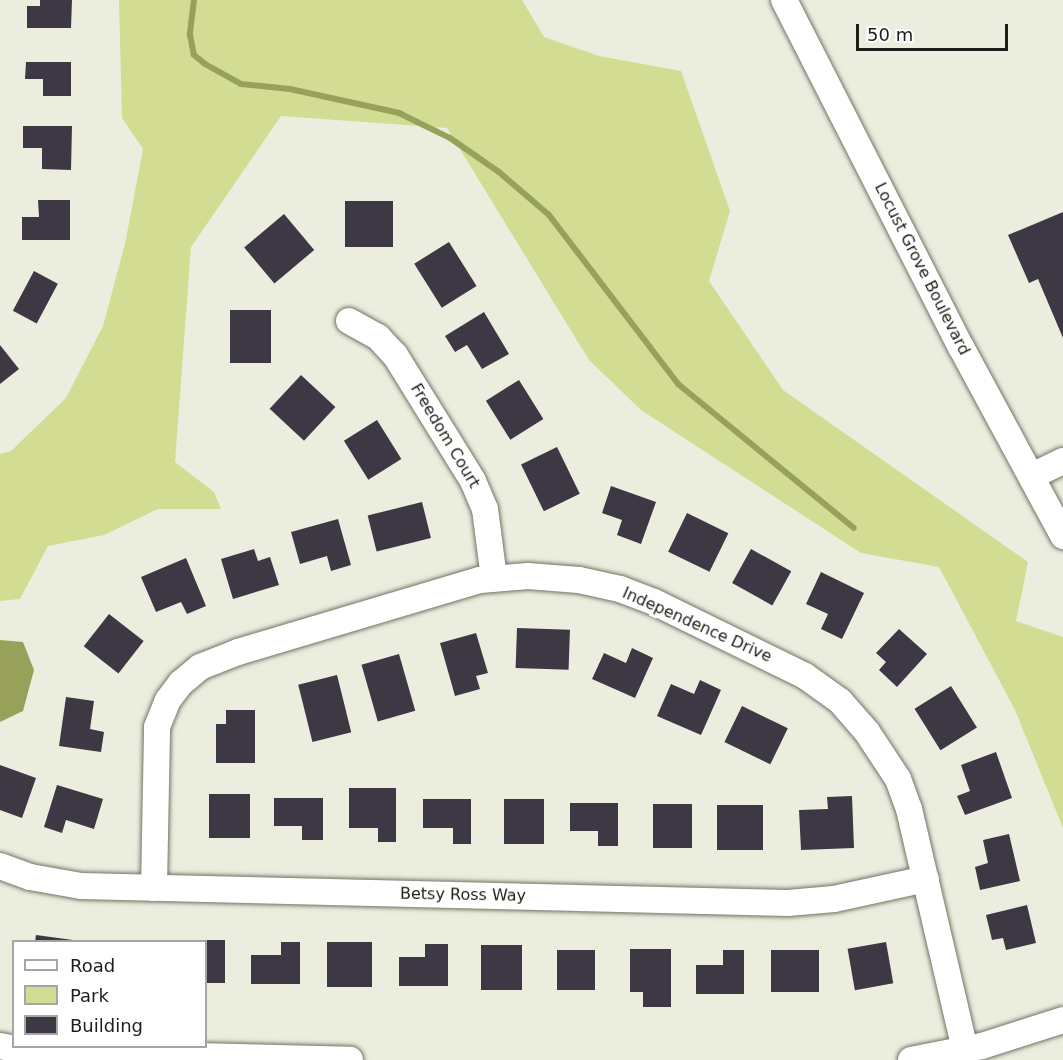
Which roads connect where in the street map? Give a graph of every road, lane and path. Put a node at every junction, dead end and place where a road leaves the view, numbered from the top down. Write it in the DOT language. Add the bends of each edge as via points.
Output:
graph roads {
  1 [pos="784,0"];
  2 [pos="349,321"];
  3 [pos="1063,461"];
  4 [pos="1032,476"];
  5 [pos="1057,509"];
  6 [pos="1063,536"];
  7 [pos="494,578"];
  8 [pos="0,866"];
  9 [pos="926,879"];
  10 [pos="154,888"];
  11 [pos="1063,1020"];
  12 [pos="0,1046"];
  13 [pos="965,1050"];
  14 [pos="131,1058"];
  15 [pos="350,1060"];
  16 [pos="911,1060"];
  1 -- 4 [label="street, Locust Grove Boulevard" via="961,347"];
  2 -- 7 [label="street, Freedom Court" via="378,337 395,354 474,481 485,509"];
  3 -- 4 [label="street"];
  4 -- 5 [label="street, Locust Grove Boulevard"];
  5 -- 6 [label="street, Locust Grove Boulevard"];
  7 -- 9 [label="street, Independence Drive" via="567,578 634,594 816,682 852,714 895,773 909,809"];
  7 -- 10 [label="street, Independence Drive" via="231,654 190,674 168,700 158,727"];
  8 -- 10 [label="street, Betsy Ross Way" via="68,885"];
  9 -- 10 [label="street, Betsy Ross Way" via="834,899 788,903"];
  9 -- 13 [label="street, Independence Drive"];
  11 -- 13 [label="street"];
  12 -- 14 [label="street" via="32,1052"];
  13 -- 16 [label="street"];
  14 -- 15 [label="street"];
}
